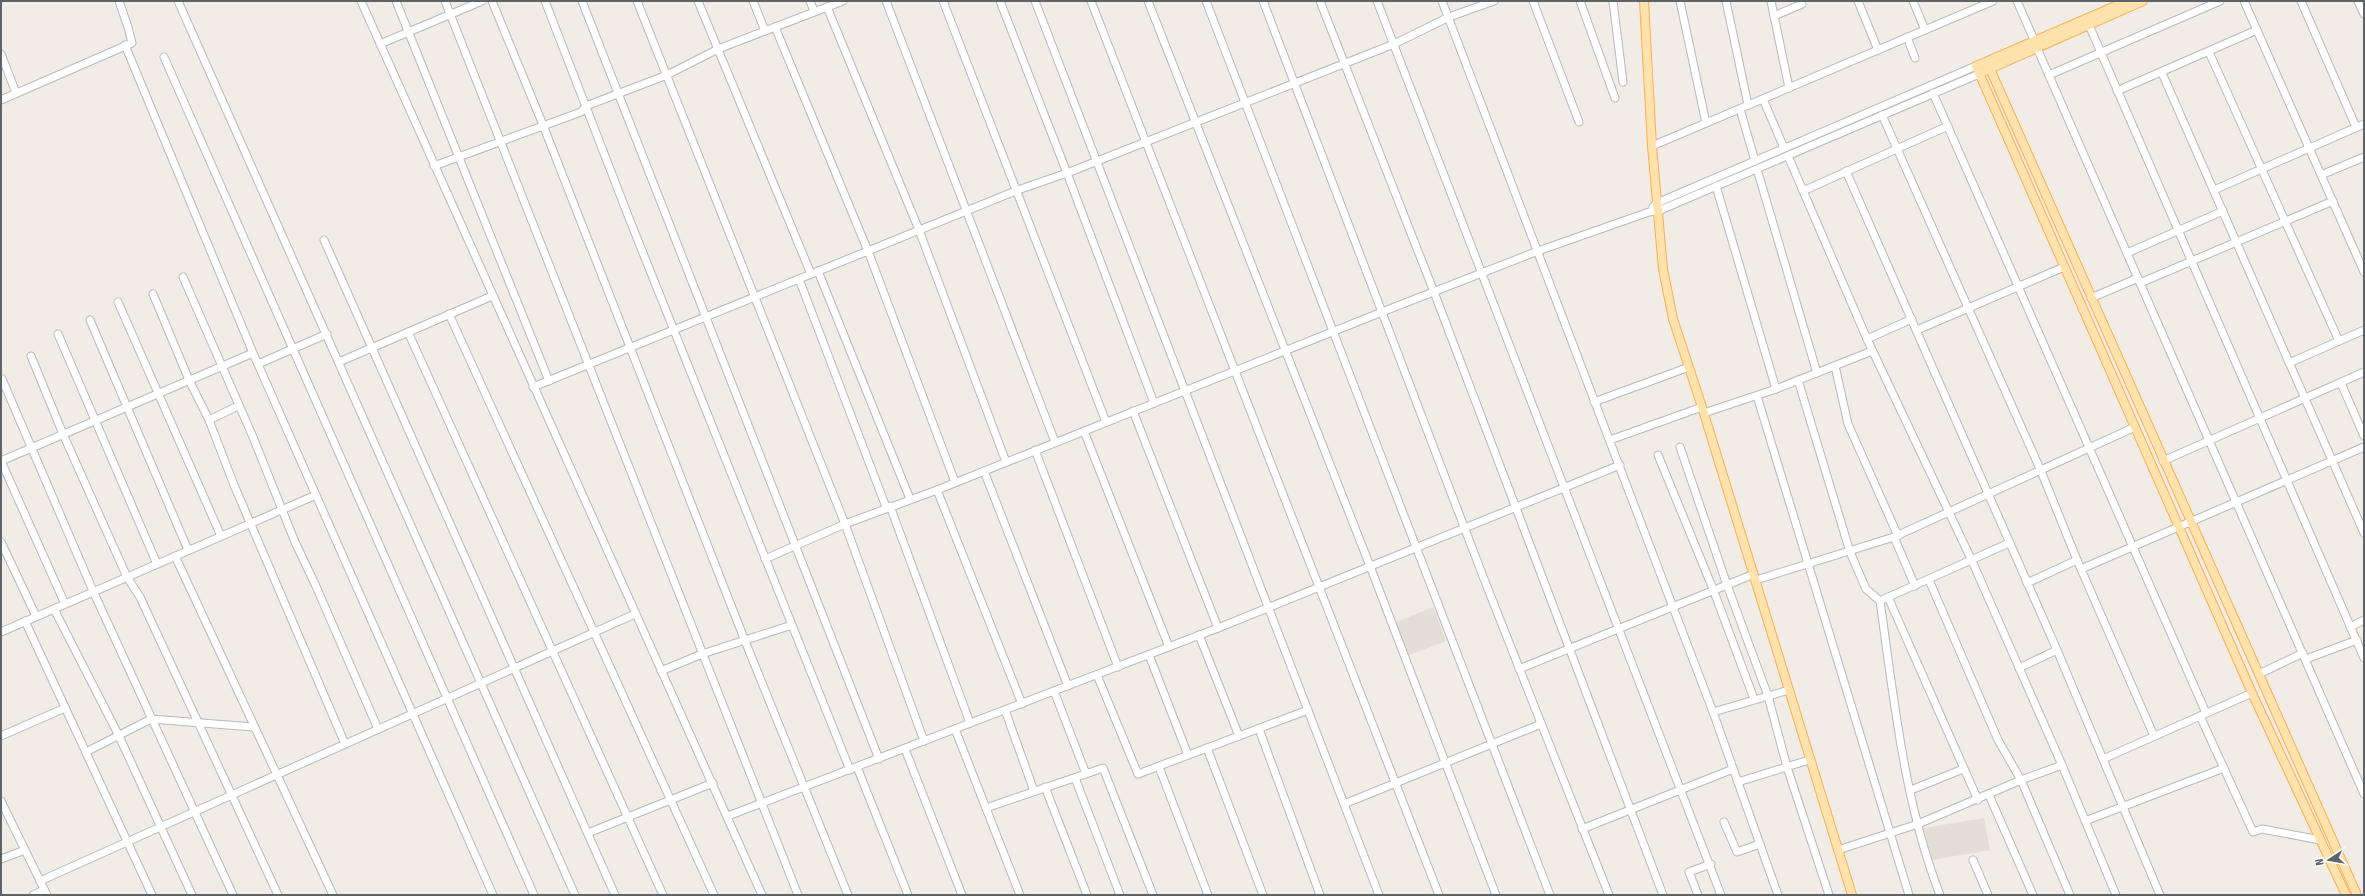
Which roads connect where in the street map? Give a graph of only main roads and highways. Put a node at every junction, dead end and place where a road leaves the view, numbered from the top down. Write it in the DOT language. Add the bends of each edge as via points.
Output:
graph roads {
  1 [pos="1644,1"];
  2 [pos="2127,1"];
  3 [pos="2143,1"];
  4 [pos="2036,45"];
  5 [pos="1988,65"];
  6 [pos="2364,892"];
  7 [pos="1852,895"];
  8 [pos="2346,895"];
  9 [pos="2358,895"];
  1 -- 7 [label="main road" via="1652,146 1666,284 1673,318"];
  2 -- 4 [label="main road"];
  3 -- 4 [label="main road"];
  4 -- 5 [label="main road"];
  5 -- 8 [label="main road" via="1978,70 2252,693"];
  5 -- 9 [label="main road"];
  6 -- 9 [label="main road"];
}
